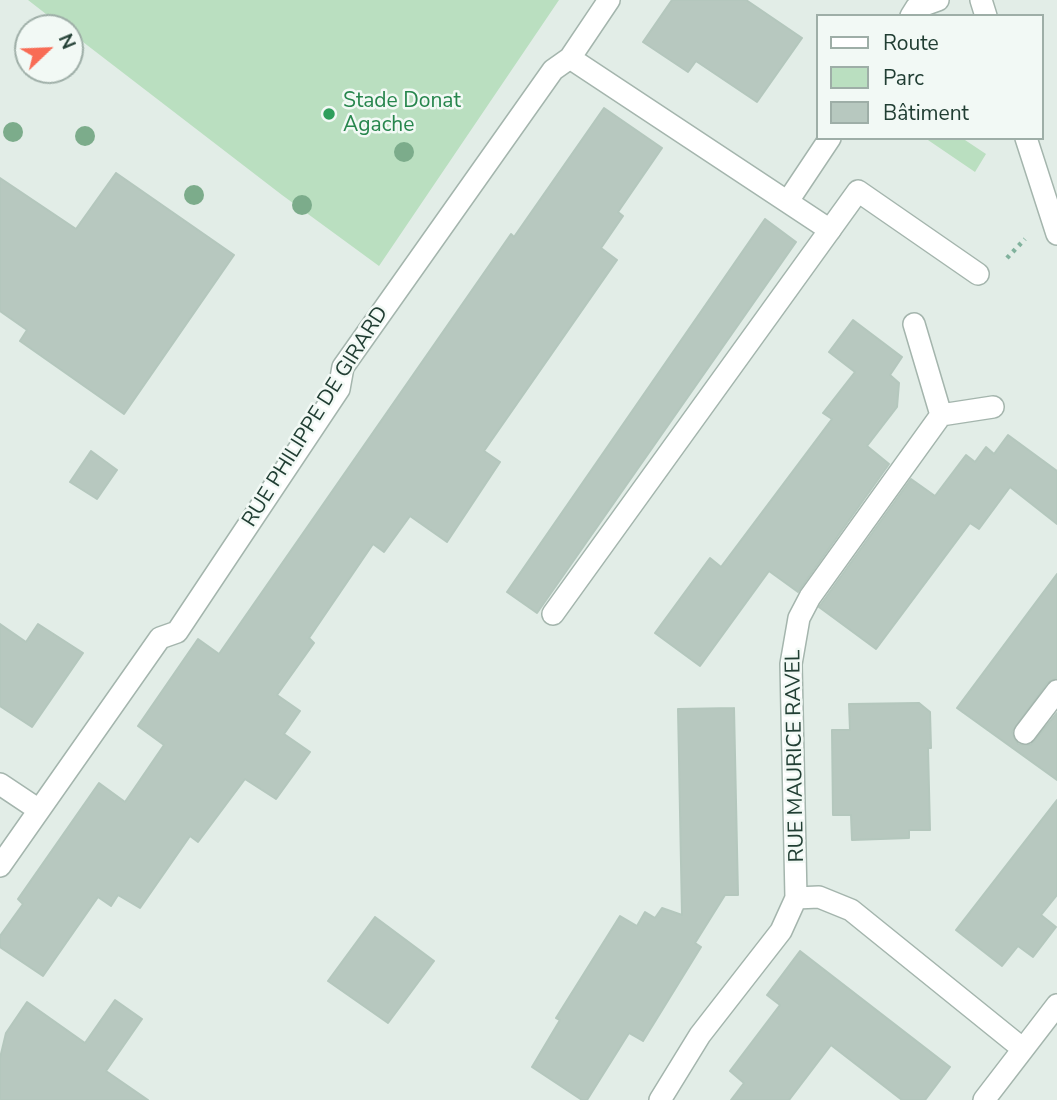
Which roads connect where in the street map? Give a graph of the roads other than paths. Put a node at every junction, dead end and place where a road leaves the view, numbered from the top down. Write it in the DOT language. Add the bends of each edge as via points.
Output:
graph roads {
  1 [pos="608,0"];
  2 [pos="939,0"];
  3 [pos="912,14"];
  4 [pos="570,58"];
  5 [pos="829,140"];
  6 [pos="1027,140"];
  7 [pos="788,201"];
  8 [pos="830,230"];
  9 [pos="1057,234"];
  10 [pos="978,274"];
  11 [pos="914,324"];
  12 [pos="993,407"];
  13 [pos="941,415"];
  14 [pos="553,614"];
  15 [pos="1057,691"];
  16 [pos="1025,733"];
  17 [pos="0,784"];
  18 [pos="39,810"];
  19 [pos="0,866"];
  20 [pos="796,898"];
  21 [pos="1057,1005"];
  22 [pos="1023,1049"];
  23 [pos="660,1100"];
  24 [pos="984,1100"];
  1 -- 4 [label="street, RUE PHILIPPE DE GIRARD"];
  2 -- 3 [label="street" via="916,8"];
  4 -- 7 [label="street"];
  4 -- 18 [label="street, RUE PHILIPPE DE GIRARD" via="553,69 343,367 339,389 177,632 160,638"];
  5 -- 7 [label="street"];
  6 -- 9 [label="street"];
  7 -- 8 [label="street"];
  8 -- 10 [label="street" via="858,191"];
  8 -- 14 [label="street"];
  11 -- 13 [label="street"];
  12 -- 13 [label="street"];
  13 -- 20 [label="street, RUE MAURICE RAVEL" via="799,618 791,664"];
  15 -- 16 [label="street"];
  17 -- 18 [label="street"];
  18 -- 19 [label="street, RUE PHILIPPE DE GIRARD"];
  20 -- 22 [label="street" via="819,897 851,910"];
  20 -- 23 [label="street, RUE MAURICE RAVEL" via="781,931 700,1035"];
  21 -- 22 [label="street"];
  22 -- 24 [label="street"];
}
